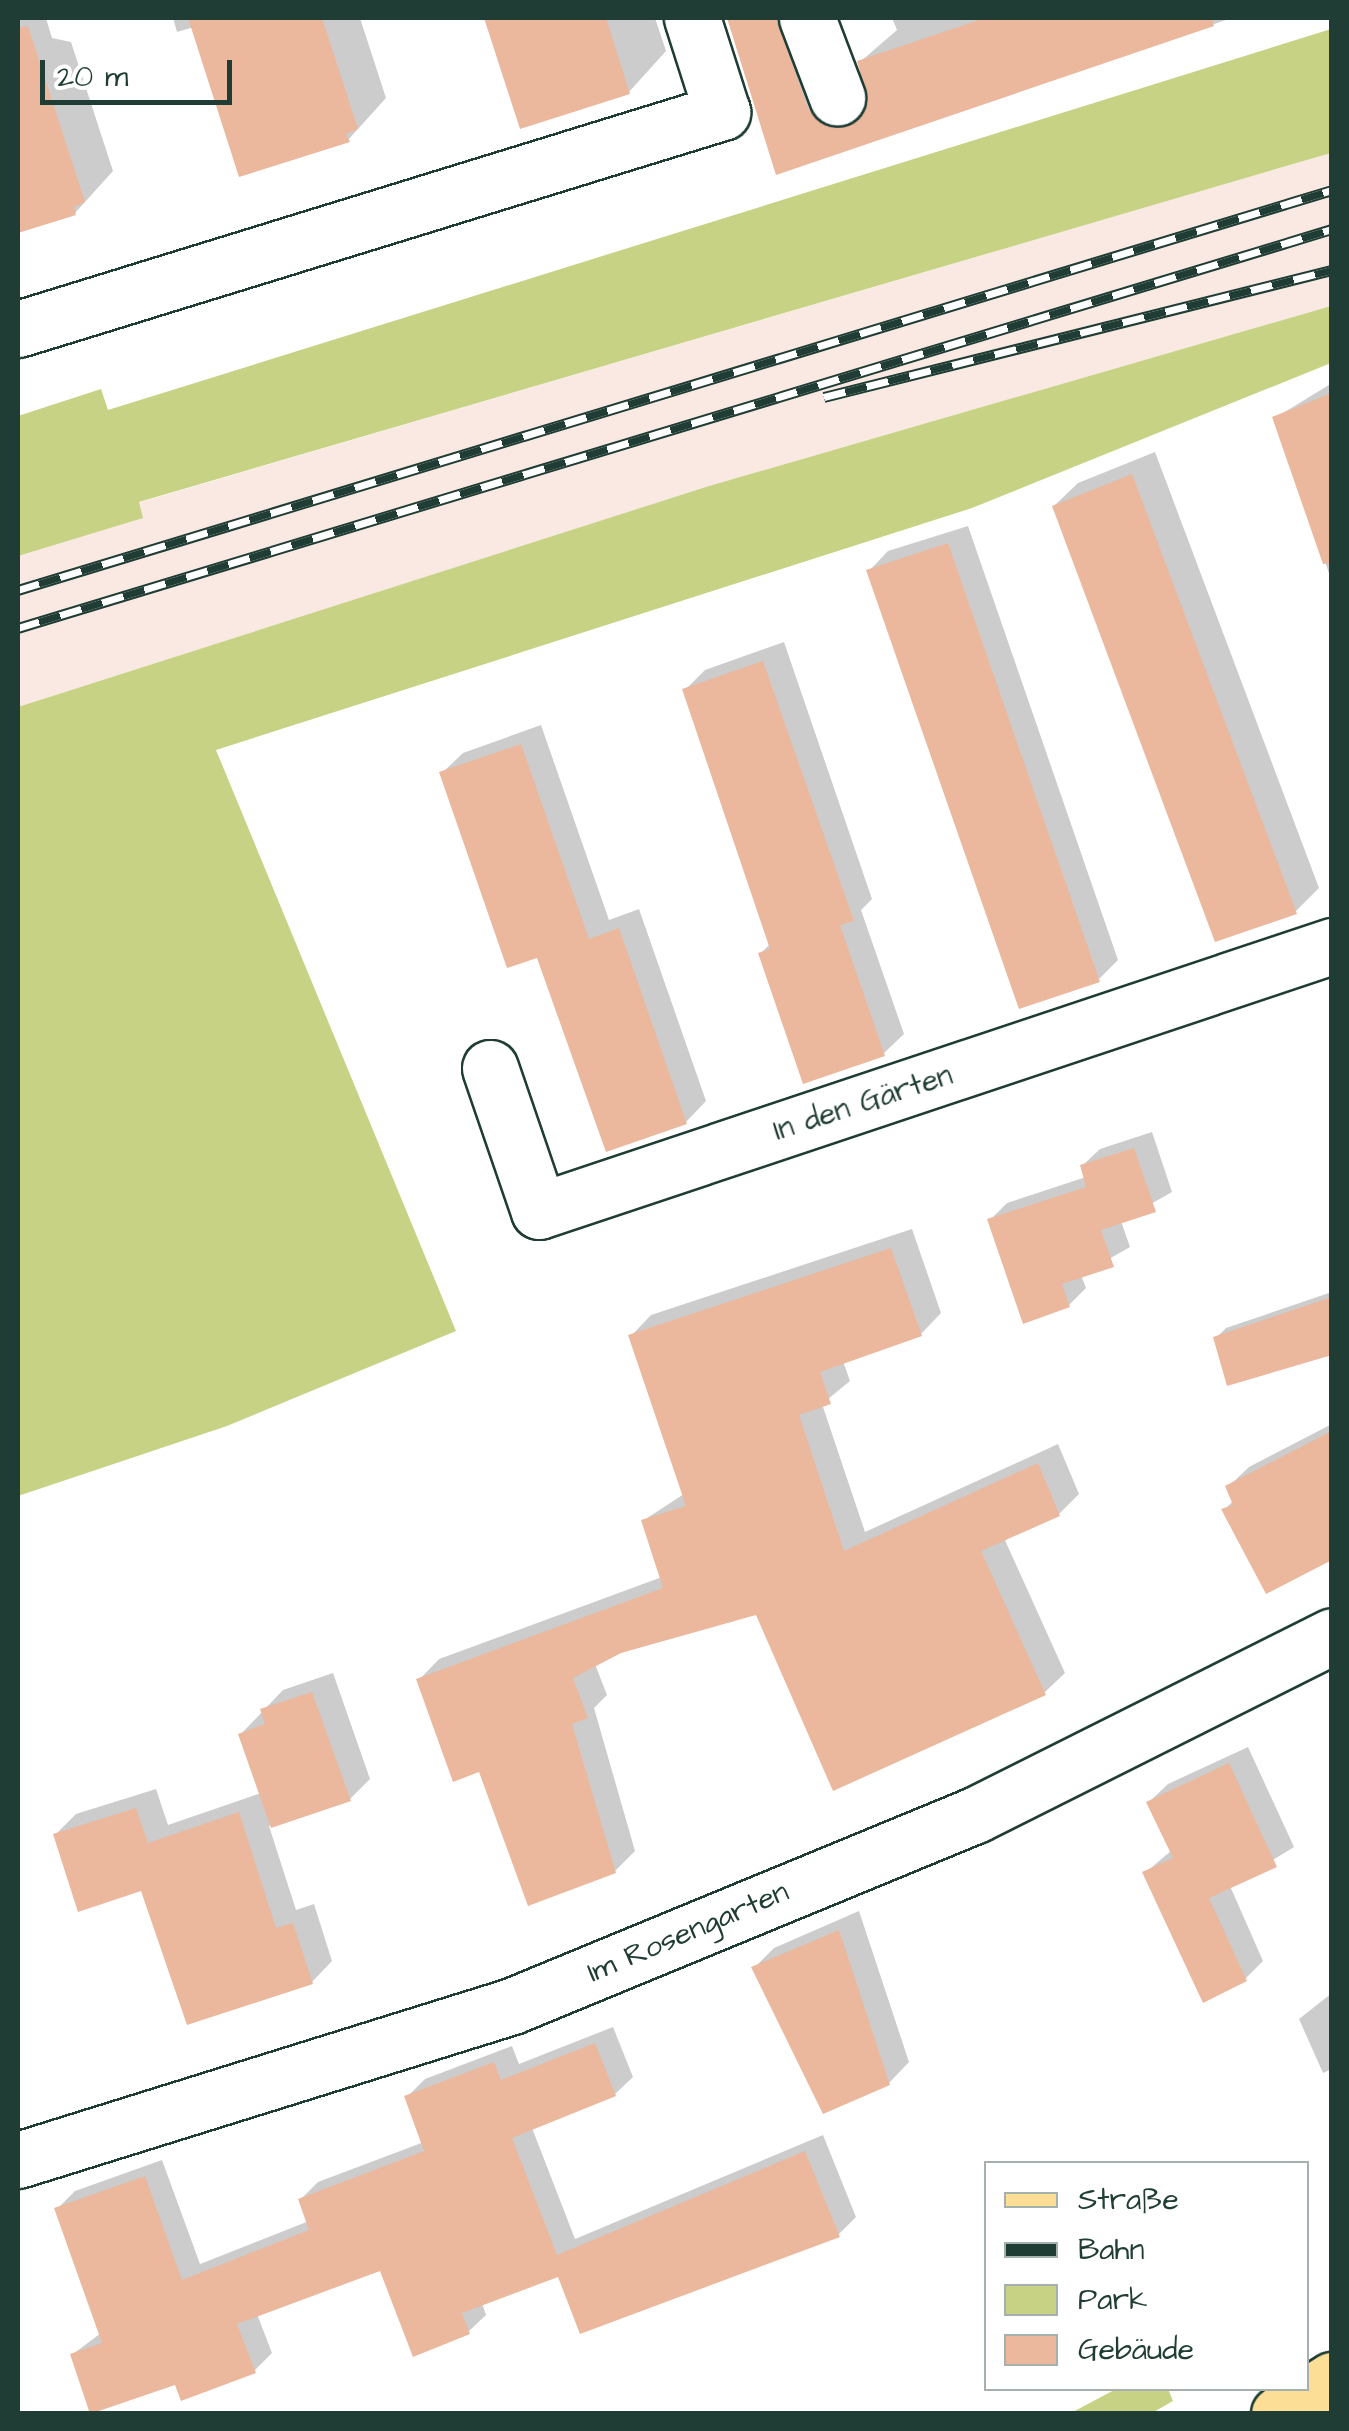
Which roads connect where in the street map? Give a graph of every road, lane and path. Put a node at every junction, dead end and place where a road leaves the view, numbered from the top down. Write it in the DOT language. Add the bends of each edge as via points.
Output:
graph roads {
  1 [pos="692,18"];
  2 [pos="807,18"];
  3 [pos="837,97"];
  4 [pos="18,329"];
  5 [pos="1332,946"];
  6 [pos="490,1068"];
  7 [pos="1332,1636"];
  8 [pos="18,2160"];
  9 [pos="1332,2380"];
  10 [pos="1279,2414"];
  1 -- 4 [label="street" via="722,112"];
  2 -- 3 [label="street"];
  5 -- 6 [label="street, In den Gärten" via="539,1211"];
  7 -- 8 [label="street, Im Rosengarten" via="975,1815 512,2006"];
  9 -- 10 [label="main road"];
}
